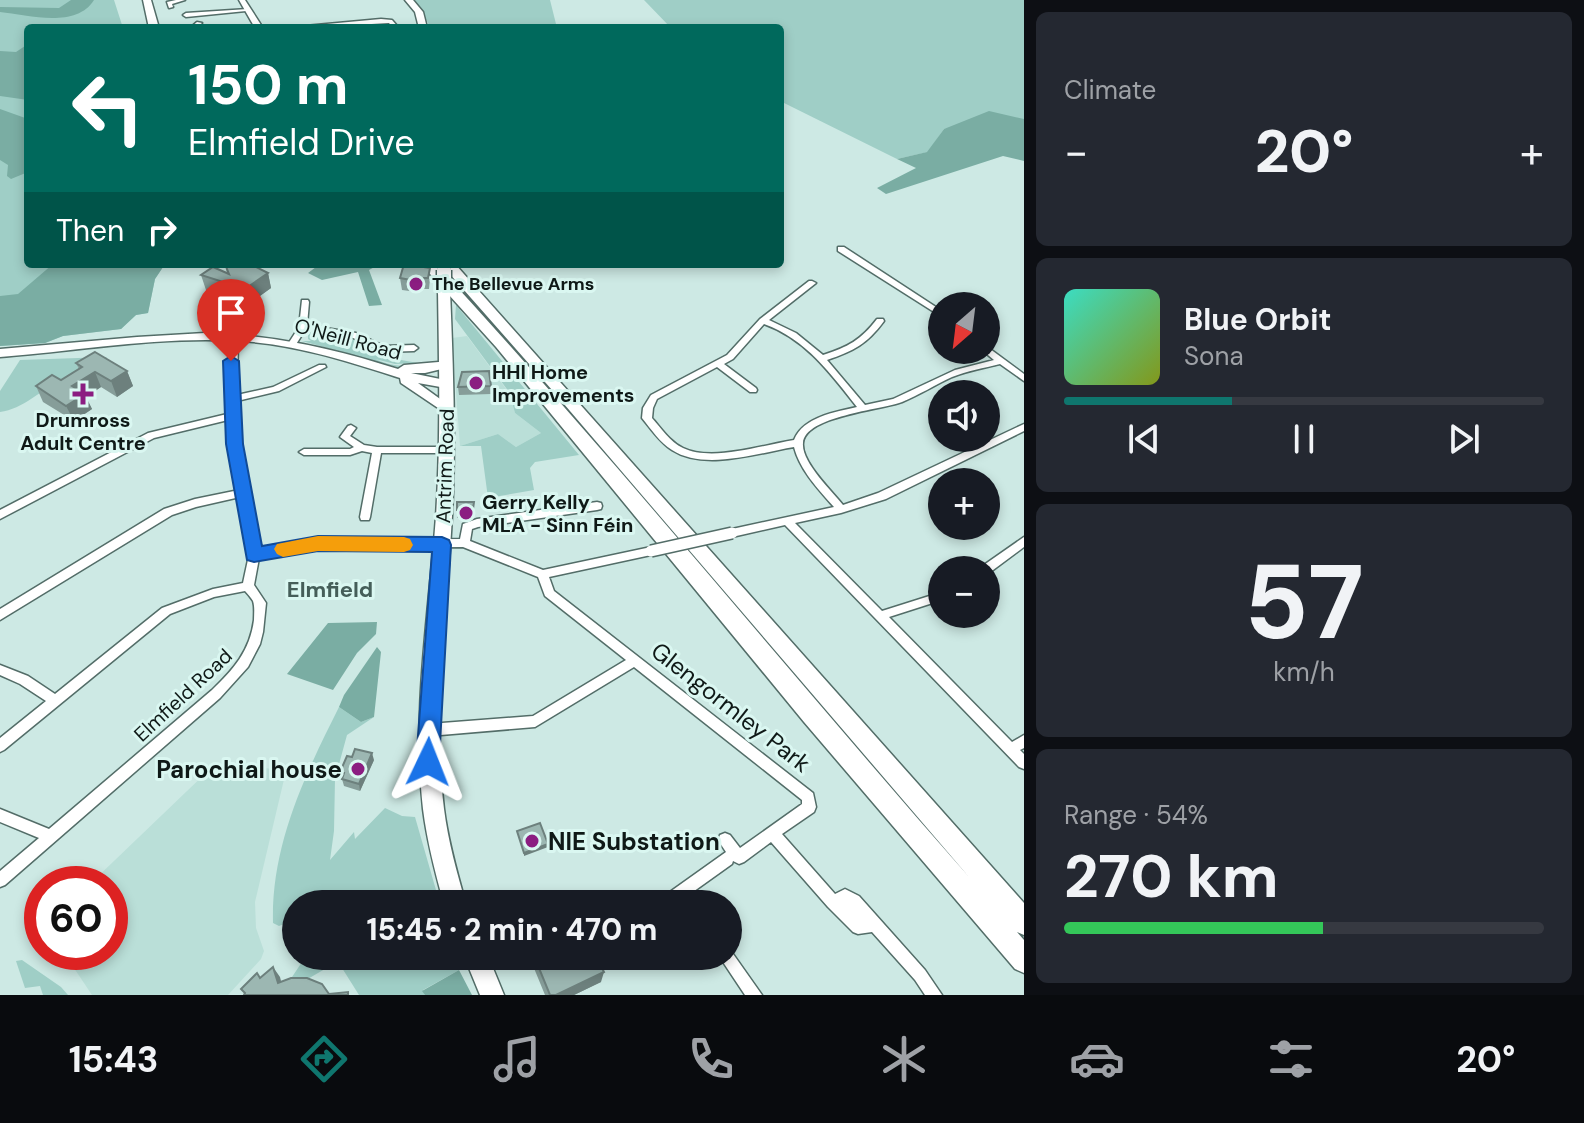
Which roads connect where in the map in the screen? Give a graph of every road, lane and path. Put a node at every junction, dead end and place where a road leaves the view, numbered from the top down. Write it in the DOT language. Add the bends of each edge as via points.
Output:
graph roads {
  1 [pos="147,0"];
  2 [pos="183,0"];
  3 [pos="242,0"];
  4 [pos="251,0"];
  5 [pos="409,0"];
  6 [pos="171,7"];
  7 [pos="246,10"];
  8 [pos="136,11"];
  9 [pos="141,24"];
  10 [pos="152,24"];
  11 [pos="191,24"];
  12 [pos="256,24"];
  13 [pos="348,24"];
  14 [pos="393,24"];
  15 [pos="422,24"];
  16 [pos="841,249"];
  17 [pos="432,268"];
  18 [pos="446,268"];
  19 [pos="450,268"];
  20 [pos="812,283"];
  21 [pos="305,302"];
  22 [pos="928,306"];
  23 [pos="763,321"];
  24 [pos="880,321"];
  25 [pos="303,327"];
  26 [pos="234,337"];
  27 [pos="292,344"];
  28 [pos="414,348"];
  29 [pos="0,353"];
  30 [pos="823,358"];
  31 [pos="1000,361"];
  32 [pos="446,364"];
  33 [pos="718,364"];
  34 [pos="989,364"];
  35 [pos="322,367"];
  36 [pos="383,369"];
  37 [pos="397,373"];
  38 [pos="1024,378"];
  39 [pos="446,384"];
  40 [pos="753,390"];
  41 [pos="231,399"];
  42 [pos="862,407"];
  43 [pos="448,409"];
  44 [pos="232,416"];
  45 [pos="1024,427"];
  46 [pos="351,428"];
  47 [pos="798,443"];
  48 [pos="362,448"];
  49 [pos="377,450"];
  50 [pos="447,450"];
  51 [pos="304,452"];
  52 [pos="243,493"];
  53 [pos="597,506"];
  54 [pos="841,509"];
  55 [pos="0,515"];
  56 [pos="365,517"];
  57 [pos="444,517"];
  58 [pos="788,522"];
  59 [pos="470,526"];
  60 [pos="1024,541"];
  61 [pos="464,543"];
  62 [pos="442,545"];
  63 [pos="254,555"];
  64 [pos="1000,559"];
  65 [pos="543,574"];
  66 [pos="248,586"];
  67 [pos="928,600"];
  68 [pos="0,615"];
  69 [pos="879,616"];
  70 [pos="636,660"];
  71 [pos="0,670"];
  72 [pos="54,700"];
  73 [pos="429,730"];
  74 [pos="1024,741"];
  75 [pos="0,746"];
  76 [pos="1011,749"];
  77 [pos="1024,763"];
  78 [pos="0,815"];
  79 [pos="772,833"];
  80 [pos="51,836"];
  81 [pos="725,840"];
  82 [pos="727,859"];
  83 [pos="0,880"];
  84 [pos="451,890"];
  85 [pos="694,890"];
  86 [pos="1024,922"];
  87 [pos="1024,960"];
  88 [pos="482,970"];
  89 [pos="736,970"];
  90 [pos="492,995"];
  91 [pos="754,995"];
  92 [pos="934,995"];
  1 -- 10 [label="highway"];
  2 -- 6 [label="street" via="169,3"];
  3 -- 4 [label="street"];
  3 -- 7 [label="main road"];
  5 -- 15 [label="main road"];
  7 -- 11 [label="street" via="185,12"];
  7 -- 12 [label="main road"];
  8 -- 9 [label="highway"];
  13 -- 14 [label="street"];
  16 -- 22 [label="street"];
  17 -- 87 [label="highway"];
  18 -- 32 [label="main road, Antrim Road, bridge"];
  19 -- 86 [label="highway"];
  20 -- 23 [label="street"];
  21 -- 25 [label="street"];
  23 -- 30 [label="street"];
  23 -- 33 [label="street"];
  24 -- 30 [label="street" via="856,348"];
  25 -- 27 [label="street"];
  25 -- 28 [label="street" via="353,335 383,349"];
  26 -- 27 [label="main road, O'Neill Road"];
  26 -- 29 [label="main road, O'Neill Road" via="155,338"];
  26 -- 41 [label="street, Elmfield Road"];
  27 -- 36 [label="main road, O'Neill Road"];
  30 -- 42 [label="street"];
  31 -- 38 [label="street"];
  32 -- 36 [label="main road"];
  32 -- 39 [label="main road, Antrim Road"];
  33 -- 40 [label="street"];
  33 -- 47 [label="street" via="654,397 647,418 662,436 677,450 710,457"];
  34 -- 42 [label="street" via="955,373 895,401"];
  35 -- 41 [label="street" via="276,389"];
  36 -- 37 [label="main road, O'Neill Road"];
  37 -- 39 [label="main road, O'Neill Road"];
  37 -- 43 [label="main road"];
  39 -- 43 [label="main road, Antrim Road"];
  41 -- 44 [label="street, Elmfield Road"];
  42 -- 47 [label="street" via="806,429"];
  43 -- 50 [label="main road, Antrim Road"];
  44 -- 52 [label="street, Elmfield Road"];
  44 -- 55 [label="street" via="151,435"];
  45 -- 54 [label="street" via="882,496"];
  46 -- 48 [label="street" via="345,437"];
  47 -- 54 [label="street" via="812,473"];
  48 -- 49 [label="street"];
  48 -- 51 [label="street"];
  49 -- 50 [label="street"];
  49 -- 56 [label="street"];
  50 -- 57 [label="main road, Antrim Road"];
  52 -- 63 [label="street, Elmfield Road"];
  52 -- 68 [label="street" via="168,512"];
  53 -- 59 [label="street"];
  54 -- 58 [label="street"];
  57 -- 59 [label="street"];
  57 -- 62 [label="main road, Antrim Road"];
  58 -- 65 [label="street, bridge"];
  58 -- 69 [label="street"];
  59 -- 61 [label="street"];
  60 -- 64 [label="street"];
  61 -- 62 [label="street"];
  61 -- 65 [label="street"];
  62 -- 63 [label="street" via="318,544"];
  62 -- 73 [label="main road, Antrim Road"];
  63 -- 66 [label="street, Elmfield Road"];
  65 -- 70 [label="street, Glengormley Park" via="549,593"];
  66 -- 72 [label="street" via="175,605"];
  66 -- 80 [label="street, Elmfield Road" via="260,603 259,636 249,658 216,694"];
  67 -- 69 [label="street"];
  69 -- 76 [label="street"];
  70 -- 73 [label="street" via="535,721"];
  70 -- 79 [label="street, Glengormley Park" via="808,797 809,807"];
  71 -- 72 [label="street"];
  72 -- 75 [label="street"];
  73 -- 84 [label="main road, Antrim Road" via="430,795"];
  74 -- 76 [label="street"];
  76 -- 77 [label="street"];
  78 -- 80 [label="street"];
  79 -- 81 [label="street, Glengormley Park" via="739,857"];
  79 -- 92 [label="street" via="858,927 874,924"];
  80 -- 83 [label="street, Elmfield Road"];
  82 -- 85 [label="street"];
  88 -- 90 [label="main road"];
  89 -- 91 [label="street"];
}
